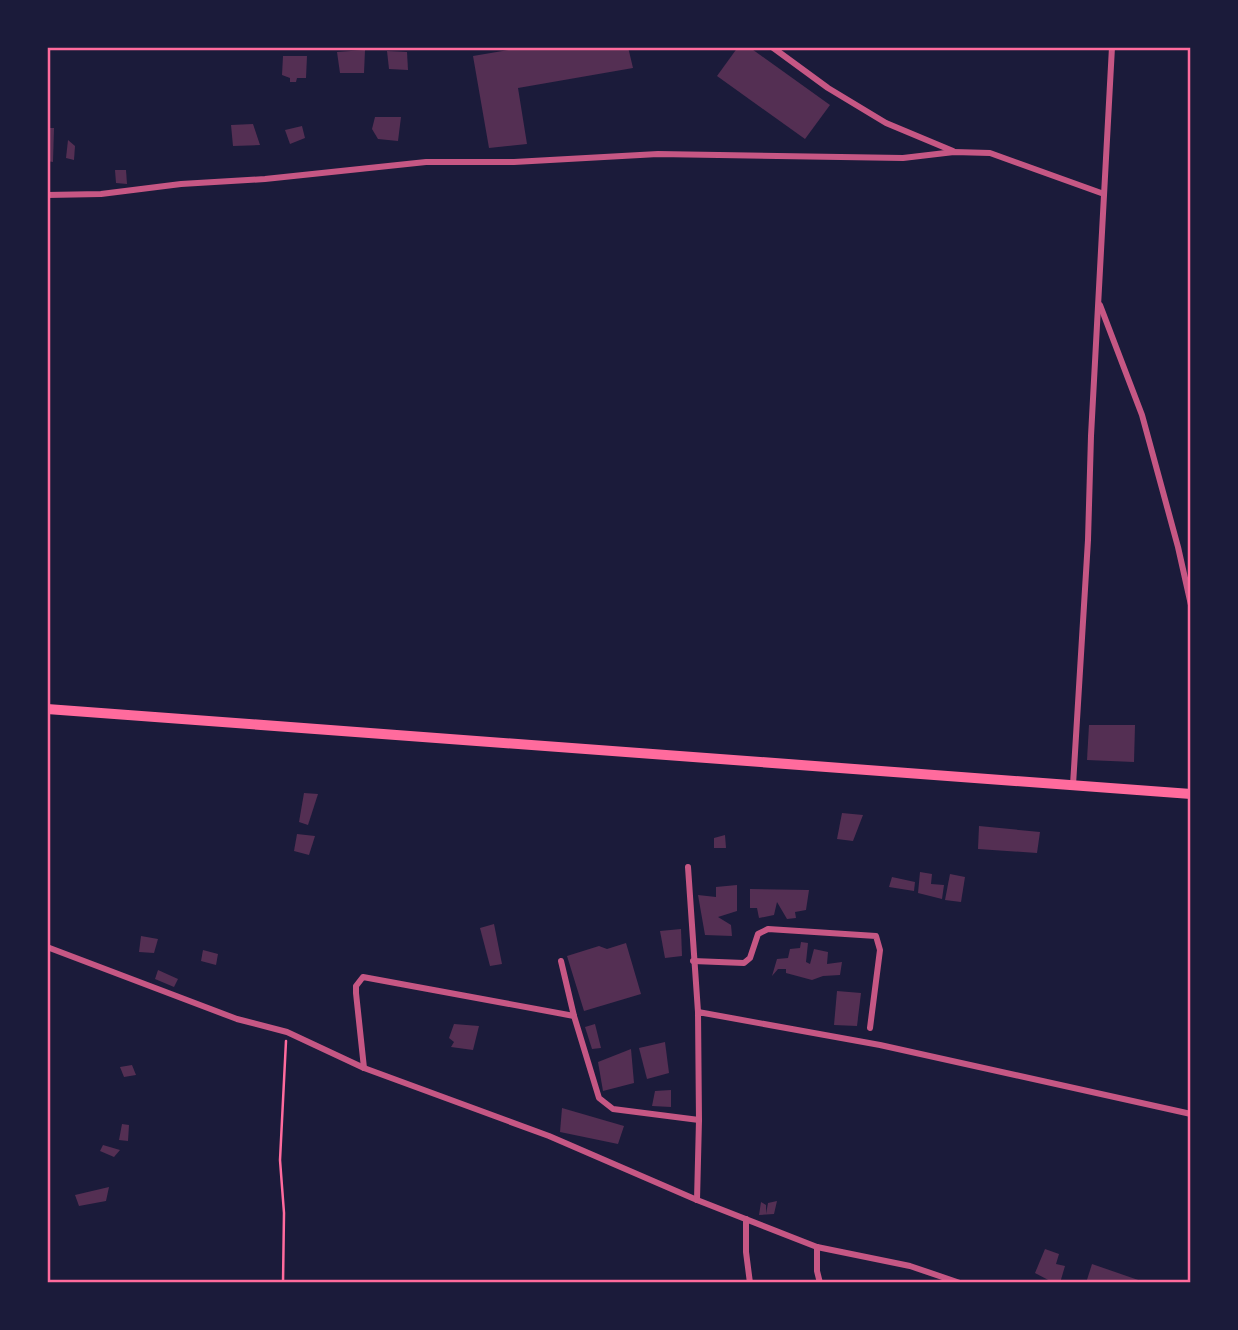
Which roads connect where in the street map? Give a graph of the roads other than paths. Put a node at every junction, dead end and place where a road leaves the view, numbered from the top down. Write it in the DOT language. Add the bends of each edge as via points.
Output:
graph roads {
  1 [pos="772,47"];
  2 [pos="1112,47"];
  3 [pos="954,152"];
  4 [pos="1104,194"];
  5 [pos="47,195"];
  6 [pos="1099,302"];
  7 [pos="1191,605"];
  8 [pos="47,709"];
  9 [pos="1073,785"];
  10 [pos="1191,794"];
  11 [pos="688,867"];
  12 [pos="47,947"];
  13 [pos="561,961"];
  14 [pos="693,961"];
  15 [pos="698,1012"];
  16 [pos="574,1016"];
  17 [pos="870,1028"];
  18 [pos="364,1068"];
  19 [pos="1191,1114"];
  20 [pos="699,1120"];
  21 [pos="697,1200"];
  22 [pos="746,1219"];
  23 [pos="817,1247"];
  24 [pos="750,1283"];
  25 [pos="820,1283"];
  26 [pos="960,1283"];
  1 -- 3 [label="street" via="886,123"];
  2 -- 4 [label="street"];
  3 -- 4 [label="street" via="990,153"];
  3 -- 5 [label="street" via="903,158 658,154 426,162 101,194"];
  4 -- 6 [label="street"];
  6 -- 7 [label="street" via="1142,415"];
  6 -- 9 [label="street"];
  8 -- 9 [label="highway"];
  9 -- 10 [label="highway"];
  11 -- 14 [label="street"];
  12 -- 18 [label="street" via="237,1019 287,1032"];
  13 -- 16 [label="street"];
  14 -- 15 [label="street"];
  14 -- 17 [label="street" via="744,963 758,934 768,929 876,936 880,950"];
  15 -- 19 [label="street" via="880,1045"];
  15 -- 20 [label="street"];
  16 -- 18 [label="street" via="363,977 356,993"];
  16 -- 20 [label="street" via="599,1098 605,1104 613,1110"];
  18 -- 21 [label="street" via="550,1136"];
  20 -- 21 [label="street"];
  21 -- 22 [label="street"];
  22 -- 23 [label="street"];
  22 -- 24 [label="street"];
  23 -- 25 [label="street"];
  23 -- 26 [label="street" via="910,1266"];
}
